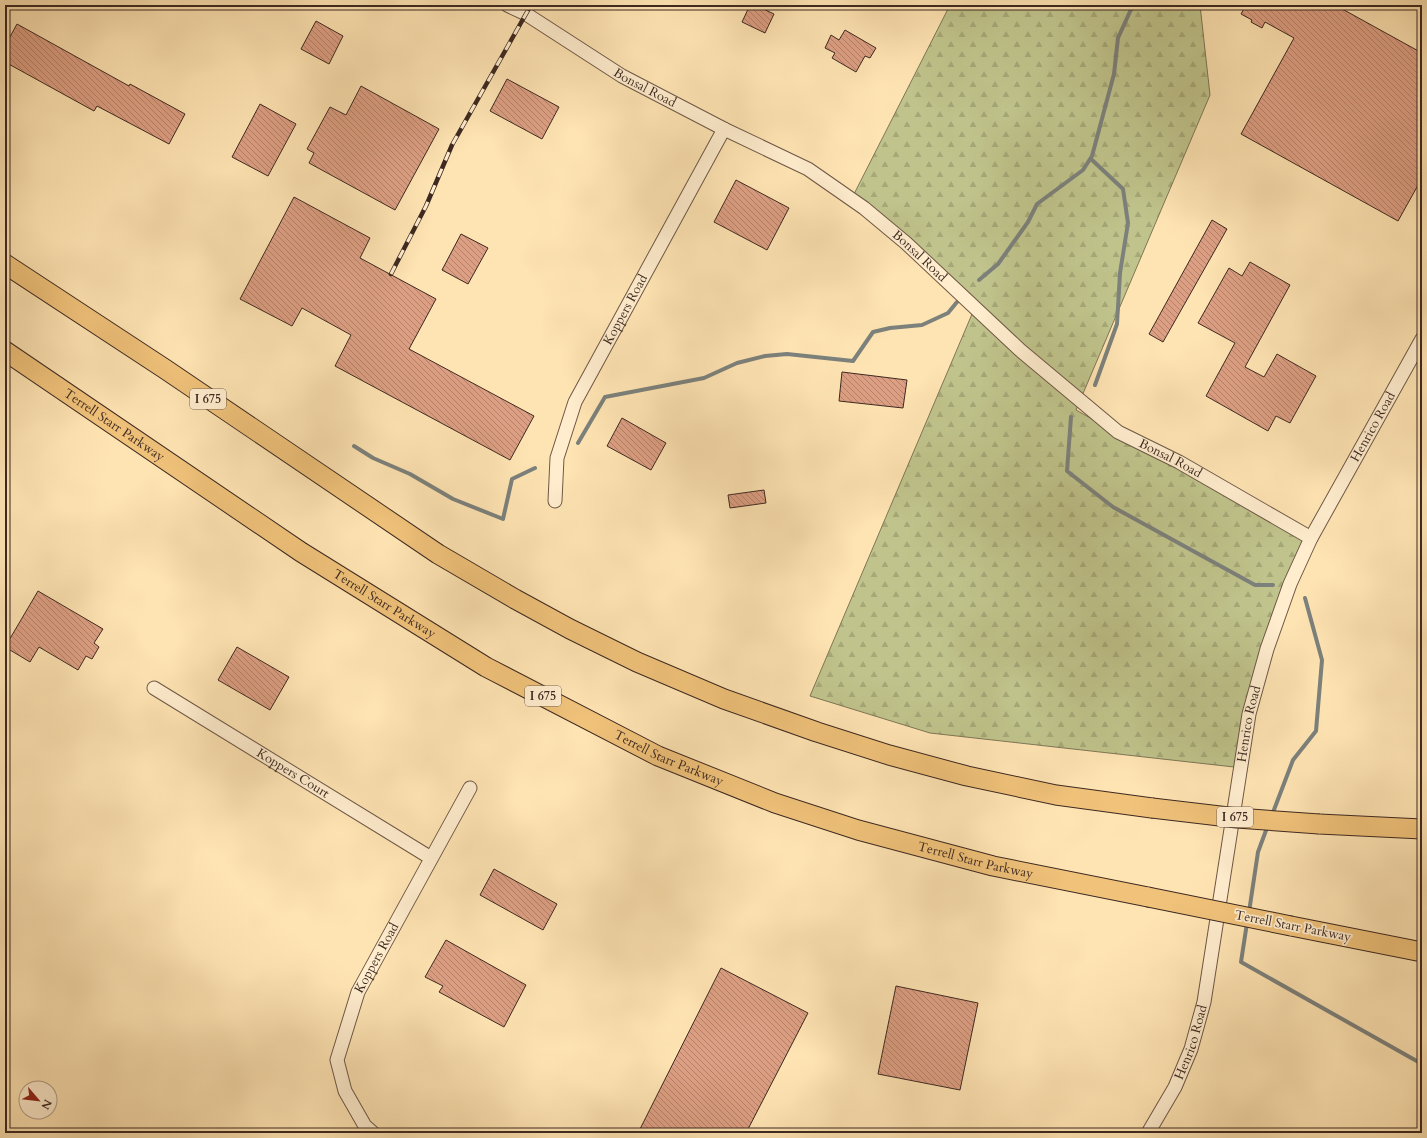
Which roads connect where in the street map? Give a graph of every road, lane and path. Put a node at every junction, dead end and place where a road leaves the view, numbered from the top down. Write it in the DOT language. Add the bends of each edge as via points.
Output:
graph roads {
  1 [pos="507,5"];
  2 [pos="724,129"];
  3 [pos="5,264"];
  4 [pos="1422,339"];
  5 [pos="5,351"];
  6 [pos="554,501"];
  7 [pos="1311,538"];
  8 [pos="154,688"];
  9 [pos="470,788"];
  10 [pos="1422,829"];
  11 [pos="431,858"];
  12 [pos="1422,952"];
  13 [pos="373,1133"];
  14 [pos="1148,1133"];
  1 -- 2 [label="street, Bonsal Road" via="526,14 622,76"];
  2 -- 6 [label="street, Koppers Road" via="575,402 557,458"];
  2 -- 7 [label="street, Bonsal Road" via="808,169 864,208 906,243 1020,350 1118,432 1179,462"];
  3 -- 10 [label="highway, I 675, bridge" via="438,554 550,618 637,662 724,699 889,755 967,776 1056,795 1237,818"];
  4 -- 7 [label="street, Henrico Road"];
  5 -- 12 [label="highway, Terrell Starr Parkway / I 675, bridge" via="301,552 486,667 658,756 776,803 858,830 993,866"];
  7 -- 14 [label="street, Henrico Road" via="1290,584 1267,649 1249,714 1204,1002 1191,1049 1175,1087"];
  8 -- 11 [label="street, Koppers Court"];
  9 -- 11 [label="street, Koppers Road"];
  11 -- 13 [label="street, Koppers Road" via="358,992 336,1060 345,1091 365,1126"];
}
